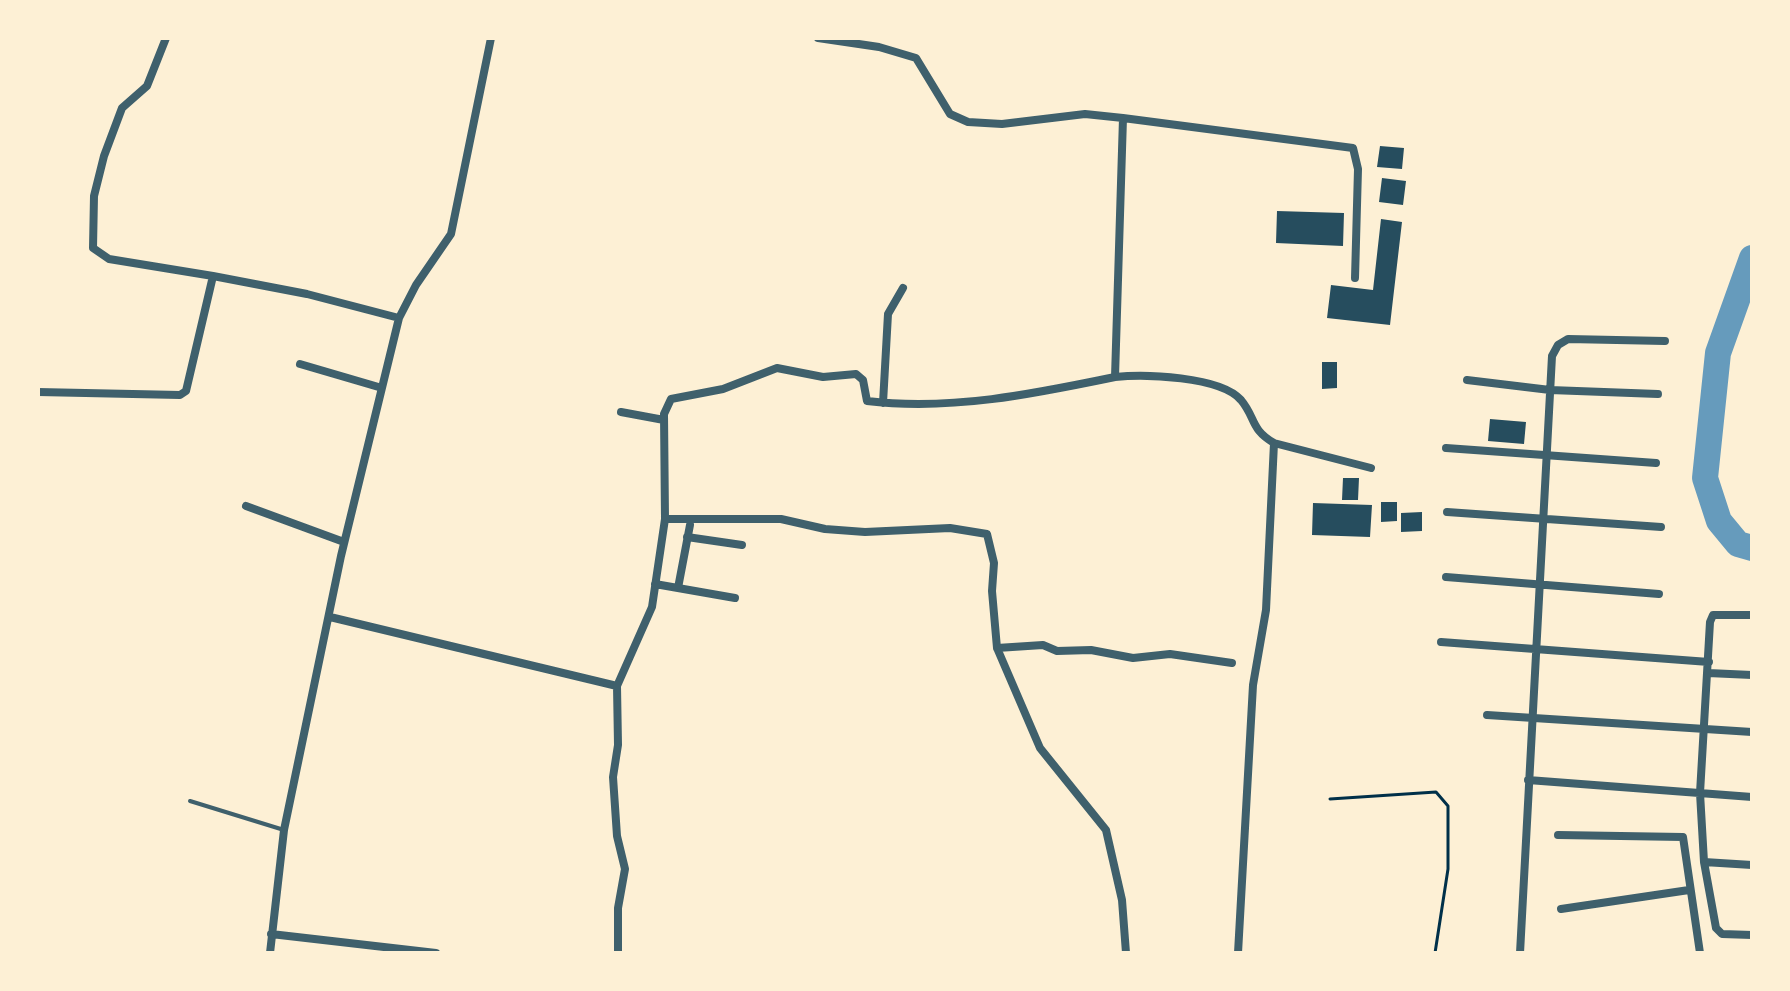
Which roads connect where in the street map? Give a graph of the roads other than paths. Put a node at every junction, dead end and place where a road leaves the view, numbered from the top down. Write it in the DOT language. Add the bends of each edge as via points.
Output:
graph roads {
  1 [pos="166,38"];
  2 [pos="491,38"];
  3 [pos="818,38"];
  4 [pos="1123,118"];
  5 [pos="213,276"];
  6 [pos="1355,278"];
  7 [pos="903,288"];
  8 [pos="399,318"];
  9 [pos="1665,341"];
  10 [pos="300,364"];
  11 [pos="1115,377"];
  12 [pos="1467,380"];
  13 [pos="382,388"];
  14 [pos="1550,390"];
  15 [pos="38,392"];
  16 [pos="1658,394"];
  17 [pos="883,403"];
  18 [pos="621,412"];
  19 [pos="664,420"];
  20 [pos="1274,443"];
  21 [pos="1446,448"];
  22 [pos="1546,455"];
  23 [pos="1656,463"];
  24 [pos="1371,468"];
  25 [pos="246,506"];
  26 [pos="1447,512"];
  27 [pos="665,519"];
  28 [pos="1542,519"];
  29 [pos="690,525"];
  30 [pos="1661,527"];
  31 [pos="687,537"];
  32 [pos="344,542"];
  33 [pos="742,545"];
  34 [pos="1446,577"];
  35 [pos="1539,582"];
  36 [pos="655,584"];
  37 [pos="678,588"];
  38 [pos="1659,594"];
  39 [pos="735,598"];
  40 [pos="1752,615"];
  41 [pos="330,617"];
  42 [pos="1441,642"];
  43 [pos="997,648"];
  44 [pos="1534,649"];
  45 [pos="1709,662"];
  46 [pos="1232,663"];
  47 [pos="1708,673"];
  48 [pos="1752,675"];
  49 [pos="617,686"];
  50 [pos="1487,715"];
  51 [pos="1530,719"];
  52 [pos="1704,728"];
  53 [pos="1752,732"];
  54 [pos="1528,780"];
  55 [pos="1700,793"];
  56 [pos="1752,797"];
  57 [pos="190,801"];
  58 [pos="284,830"];
  59 [pos="1558,835"];
  60 [pos="1704,862"];
  61 [pos="1752,865"];
  62 [pos="1689,890"];
  63 [pos="1561,909"];
  64 [pos="271,934"];
  65 [pos="1752,935"];
  66 [pos="270,953"];
  67 [pos="436,953"];
  68 [pos="618,953"];
  69 [pos="1126,953"];
  70 [pos="1238,953"];
  71 [pos="1520,953"];
  72 [pos="1700,953"];
  1 -- 5 [label="street" via="147,86 122,108 104,156 94,196 93,248 109,259"];
  2 -- 8 [label="street" via="451,234"];
  3 -- 4 [label="street" via="916,58 950,114 968,122 1002,124 1085,114"];
  4 -- 6 [label="street" via="1353,148 1358,169"];
  4 -- 11 [label="street"];
  5 -- 8 [label="street"];
  5 -- 15 [label="street" via="186,391 180,395"];
  7 -- 17 [label="street" via="888,314"];
  8 -- 13 [label="street"];
  9 -- 14 [label="street" via="1568,339 1552,356"];
  10 -- 13 [label="street"];
  11 -- 17 [label="street" via="991,400"];
  11 -- 20 [label="street" via="1168,376 1232,393 1259,434"];
  12 -- 14 [label="street"];
  13 -- 32 [label="street"];
  14 -- 16 [label="street"];
  14 -- 22 [label="street"];
  17 -- 19 [label="street" via="866,400 863,380 856,374 806,376 777,368 718,391 678,395 666,407"];
  18 -- 19 [label="street"];
  19 -- 27 [label="street"];
  20 -- 24 [label="street"];
  20 -- 70 [label="street"];
  21 -- 22 [label="street"];
  22 -- 23 [label="street"];
  22 -- 28 [label="street"];
  25 -- 32 [label="street"];
  26 -- 28 [label="street"];
  27 -- 36 [label="street"];
  27 -- 43 [label="street" via="781,519 865,532 950,528 987,534 994,563"];
  28 -- 30 [label="street"];
  28 -- 35 [label="street"];
  29 -- 31 [label="street"];
  31 -- 33 [label="street"];
  31 -- 37 [label="street"];
  32 -- 41 [label="street"];
  34 -- 35 [label="street"];
  35 -- 38 [label="street"];
  35 -- 44 [label="street"];
  36 -- 37 [label="street"];
  36 -- 49 [label="street" via="652,607"];
  37 -- 39 [label="street"];
  40 -- 45 [label="street" via="1713,615"];
  41 -- 49 [label="street"];
  41 -- 58 [label="street"];
  42 -- 44 [label="street"];
  43 -- 46 [label="street" via="1043,645 1057,651 1091,650 1133,658 1170,654"];
  43 -- 69 [label="street" via="1040,748 1106,830 1122,900"];
  44 -- 45 [label="street"];
  44 -- 51 [label="street"];
  45 -- 47 [label="street"];
  47 -- 48 [label="street"];
  47 -- 52 [label="street"];
  49 -- 68 [label="street" via="613,777 625,869"];
  50 -- 51 [label="street"];
  51 -- 52 [label="street"];
  51 -- 54 [label="street"];
  52 -- 53 [label="street"];
  52 -- 55 [label="street"];
  54 -- 55 [label="street"];
  54 -- 71 [label="street"];
  55 -- 56 [label="street"];
  55 -- 60 [label="street"];
  57 -- 58 [label="lane"];
  58 -- 64 [label="street"];
  59 -- 62 [label="street" via="1683,837"];
  60 -- 61 [label="street"];
  60 -- 65 [label="street" via="1718,932"];
  62 -- 63 [label="street"];
  62 -- 72 [label="street"];
  64 -- 66 [label="street"];
  64 -- 67 [label="street"];
}
